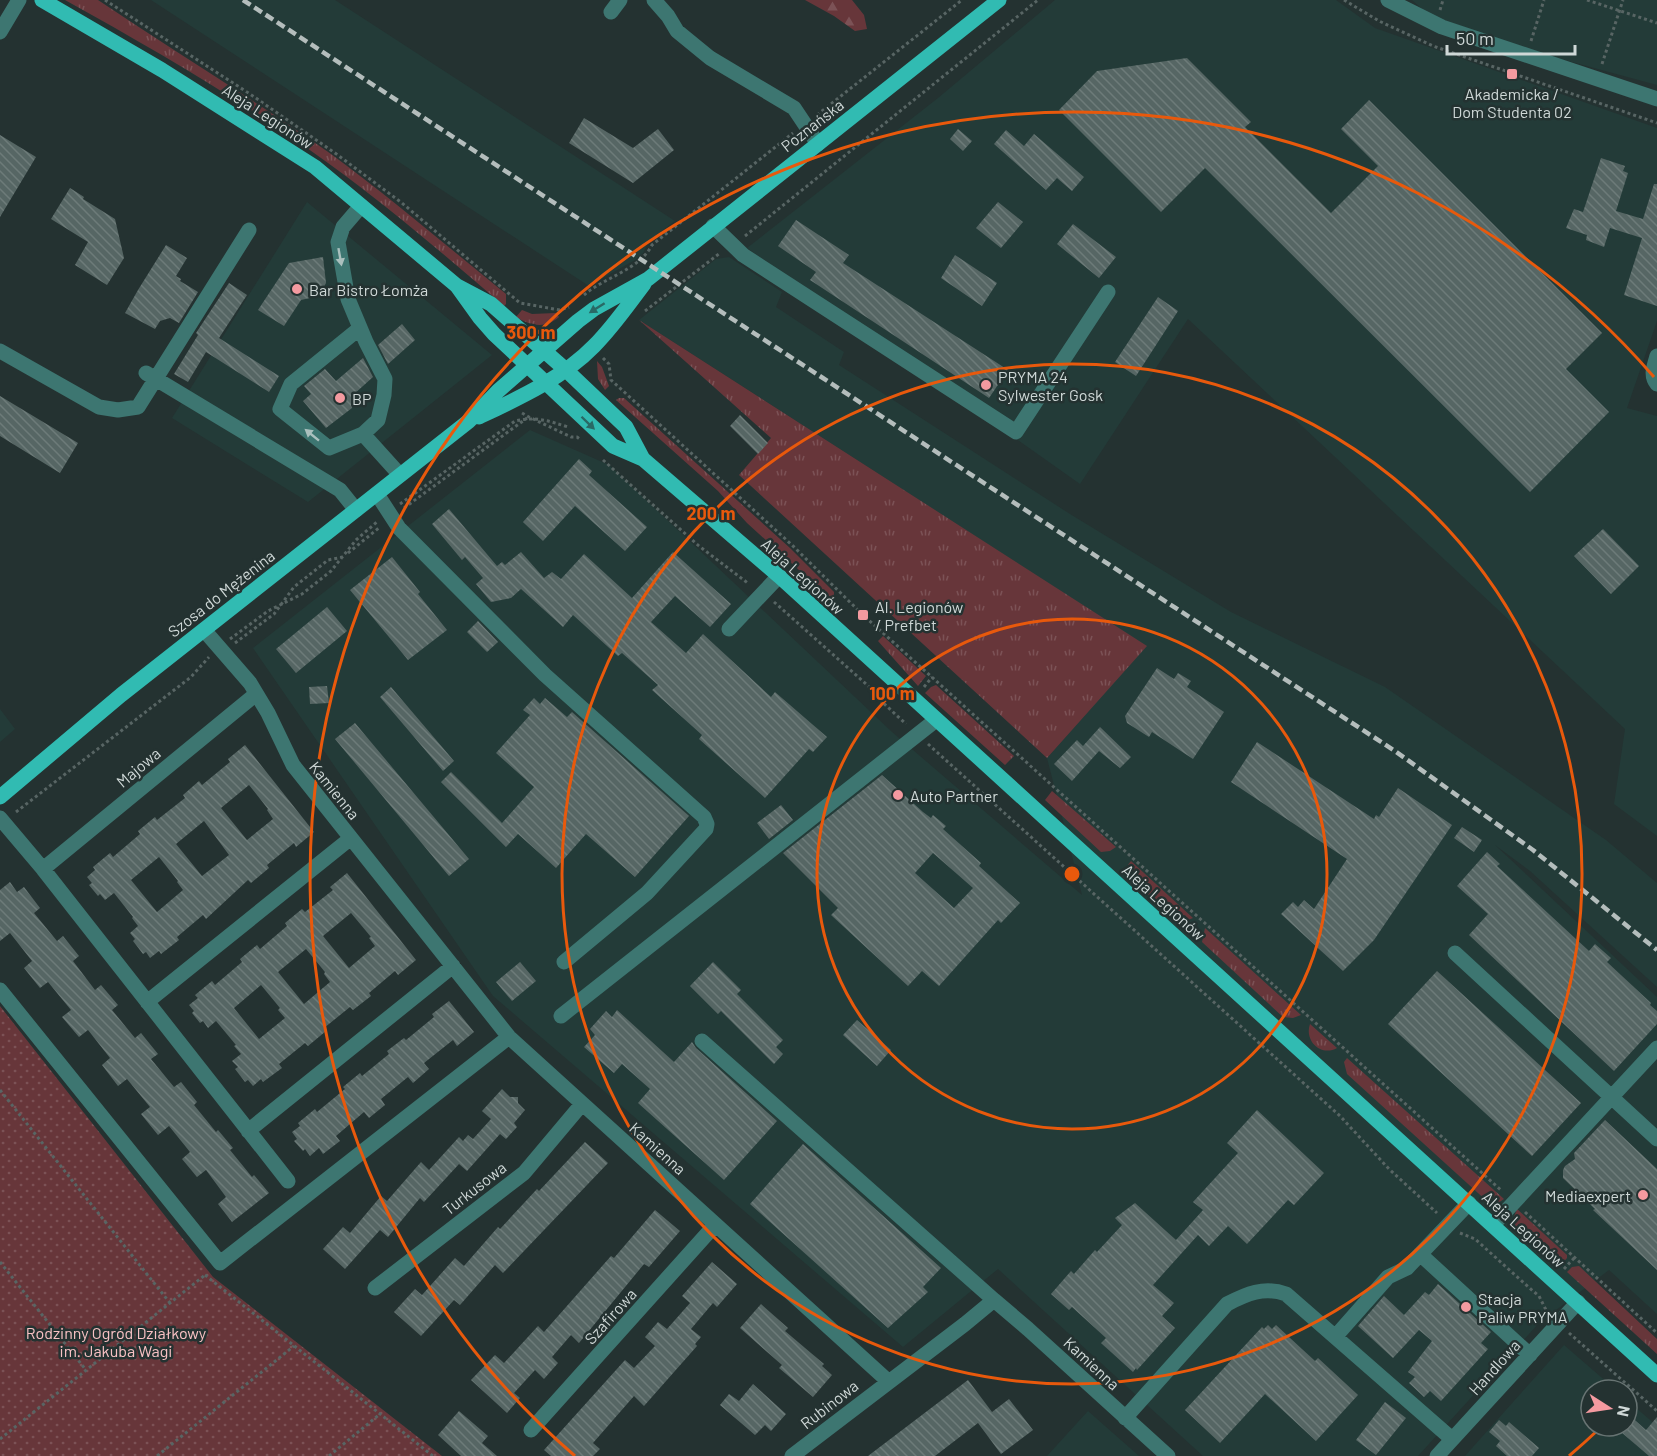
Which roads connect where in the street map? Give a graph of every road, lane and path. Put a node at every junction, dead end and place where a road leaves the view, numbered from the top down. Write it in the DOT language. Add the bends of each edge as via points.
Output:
graph roads {
  1 [pos="19,0"];
  2 [pos="42,0"];
  3 [pos="105,0"];
  4 [pos="654,0"];
  5 [pos="962,0"];
  6 [pos="999,0"];
  7 [pos="1038,0"];
  8 [pos="1344,0"];
  9 [pos="1388,0"];
  10 [pos="1443,0"];
  11 [pos="1544,0"];
  12 [pos="1587,0"];
  13 [pos="1623,0"];
  14 [pos="1440,11"];
  15 [pos="1619,11"];
  16 [pos="1657,23"];
  17 [pos="0,32"];
  18 [pos="1530,43"];
  19 [pos="1600,67"];
  20 [pos="1657,99"];
  21 [pos="1657,123"];
  22 [pos="805,124"];
  23 [pos="818,144"];
  24 [pos="361,207"];
  25 [pos="712,226"];
  26 [pos="249,231"];
  27 [pos="732,246"];
  28 [pos="648,279"];
  29 [pos="457,286"];
  30 [pos="1108,292"];
  31 [pos="580,299"];
  32 [pos="573,304"];
  33 [pos="560,310"];
  34 [pos="644,311"];
  35 [pos="573,325"];
  36 [pos="360,328"];
  37 [pos="593,348"];
  38 [pos="0,351"];
  39 [pos="544,351"];
  40 [pos="1657,356"];
  41 [pos="529,365"];
  42 [pos="566,370"];
  43 [pos="151,376"];
  44 [pos="547,382"];
  45 [pos="1657,384"];
  46 [pos="580,416"];
  47 [pos="529,417"];
  48 [pos="469,422"];
  49 [pos="363,434"];
  50 [pos="585,444"];
  51 [pos="601,458"];
  52 [pos="643,459"];
  53 [pos="400,475"];
  54 [pos="377,494"];
  55 [pos="356,510"];
  56 [pos="392,514"];
  57 [pos="343,557"];
  58 [pos="779,576"];
  59 [pos="762,593"];
  60 [pos="282,604"];
  61 [pos="729,629"];
  62 [pos="204,630"];
  63 [pos="221,649"];
  64 [pos="256,694"];
  65 [pos="936,720"];
  66 [pos="917,734"];
  67 [pos="0,797"];
  68 [pos="1,820"];
  69 [pos="351,838"];
  70 [pos="43,868"];
  71 [pos="1455,952"];
  72 [pos="564,962"];
  73 [pos="453,966"];
  74 [pos="0,990"];
  75 [pos="147,1002"];
  76 [pos="561,1016"];
  77 [pos="509,1037"];
  78 [pos="702,1041"];
  79 [pos="1657,1048"];
  80 [pos="0,1090"];
  81 [pos="1612,1097"];
  82 [pos="582,1104"];
  83 [pos="248,1131"];
  84 [pos="1657,1139"];
  85 [pos="288,1181"];
  86 [pos="1514,1202"];
  87 [pos="1469,1203"];
  88 [pos="1449,1224"];
  89 [pos="715,1225"];
  90 [pos="1493,1225"];
  91 [pos="1420,1254"];
  92 [pos="0,1262"];
  93 [pos="220,1263"];
  94 [pos="205,1275"];
  95 [pos="375,1288"];
  96 [pos="994,1300"];
  97 [pos="1578,1302"];
  98 [pos="170,1303"];
  99 [pos="1558,1324"];
  100 [pos="1657,1334"];
  101 [pos="1335,1337"];
  102 [pos="294,1346"];
  103 [pos="1530,1355"];
  104 [pos="86,1370"];
  105 [pos="1657,1375"];
  106 [pos="888,1381"];
  107 [pos="1657,1411"];
  108 [pos="381,1414"];
  109 [pos="1125,1418"];
  110 [pos="531,1430"];
  111 [pos="0,1439"];
  112 [pos="1452,1439"];
  113 [pos="157,1456"];
  114 [pos="329,1456"];
  115 [pos="433,1456"];
  116 [pos="792,1456"];
  117 [pos="1168,1456"];
  118 [pos="1437,1456"];
  1 -- 17 [label="street"];
  2 -- 24 [label="main road, Aleja Legionów" via="315,167"];
  3 -- 33 [label="path" via="344,160 520,303"];
  4 -- 22 [label="street" via="677,31 710,58 794,108"];
  5 -- 22 [label="path"];
  6 -- 23 [label="main road, Poznańska"];
  7 -- 27 [label="path"];
  8 -- 21 [label="path" via="1432,46"];
  9 -- 20 [label="street" via="1442,27"];
  10 -- 14 [label="path"];
  11 -- 18 [label="path"];
  12 -- 15 [label="path"];
  13 -- 15 [label="path"];
  15 -- 16 [label="path"];
  15 -- 19 [label="path"];
  22 -- 23 [label="street"];
  22 -- 31 [label="path" via="659,239 646,256"];
  23 -- 25 [label="main road, Poznańska"];
  24 -- 29 [label="main road, Aleja Legionów"];
  24 -- 36 [label="street, one-way" via="343,227 338,242 348,299"];
  25 -- 27 [label="street"];
  25 -- 28 [label="main road, Poznańska"];
  26 -- 43 [label="street"];
  27 -- 30 [label="street" via="1016,432"];
  27 -- 34 [label="path"];
  28 -- 35 [label="main road, Poznańska, one-way"];
  28 -- 37 [label="main road, Poznańska"];
  29 -- 39 [label="main road, Aleja Legionów" via="491,304"];
  29 -- 41 [label="main road, Aleja Legionów" via="494,334"];
  32 -- 33 [label="path"];
  33 -- 35 [label="path"];
  35 -- 39 [label="main road, Poznańska"];
  36 -- 49 [label="street" via="385,379 378,420"];
  49 -- 36 [label="street, one-way" via="329,448 280,409 291,384"];
  37 -- 42 [label="main road, Poznańska"];
  37 -- 86 [label="path" via="609,364 611,380 616,385 863,615"];
  38 -- 43 [label="street" via="99,407 138,407"];
  39 -- 41 [label="main road, Szosa do Mężenina"];
  39 -- 42 [label="main road, Aleja Legionów"];
  40 -- 45 [label="street" via="1653,369"];
  41 -- 44 [label="main road, Aleja Legionów"];
  41 -- 48 [label="main road, Szosa do Mężenina"];
  42 -- 44 [label="main road, Szosa do Mężenina"];
  42 -- 52 [label="main road, Aleja Legionów" via="626,427"];
  43 -- 55 [label="street" via="340,490"];
  44 -- 46 [label="main road, Aleja Legionów"];
  44 -- 48 [label="main road, Szosa do Mężenina"];
  46 -- 47 [label="path" via="570,428"];
  46 -- 52 [label="main road, Aleja Legionów, one-way" via="613,446"];
  47 -- 50 [label="path" via="571,437 577,436"];
  47 -- 56 [label="path"];
  48 -- 53 [label="main road, Szosa do Mężenina"];
  49 -- 53 [label="street"];
  51 -- 59 [label="path" via="699,546"];
  52 -- 58 [label="main road, Aleja Legionów"];
  53 -- 54 [label="main road, Szosa do Mężenina"];
  54 -- 55 [label="main road, Szosa do Mężenina"];
  54 -- 56 [label="street"];
  55 -- 62 [label="main road, Szosa do Mężenina"];
  56 -- 57 [label="path"];
  56 -- 72 [label="street" via="399,528 545,675 704,817 707,824 647,892"];
  57 -- 60 [label="path" via="302,594"];
  57 -- 60 [label="path" via="328,560 294,587"];
  58 -- 59 [label="street"];
  58 -- 65 [label="main road, Aleja Legionów"];
  59 -- 61 [label="street"];
  59 -- 66 [label="path"];
  60 -- 63 [label="path"];
  60 -- 63 [label="path" via="274,614"];
  62 -- 63 [label="street, Kamienna"];
  62 -- 67 [label="main road, Szosa do Mężenina"];
  63 -- 64 [label="street, Kamienna"];
  63 -- 68 [label="path" via="191,677"];
  64 -- 69 [label="street, Kamienna" via="292,765"];
  64 -- 70 [label="street, Majowa"];
  65 -- 66 [label="street"];
  65 -- 87 [label="main road, Aleja Legionów"];
  66 -- 76 [label="street"];
  66 -- 88 [label="path" via="1340,1116 1389,1170"];
  68 -- 70 [label="street"];
  69 -- 73 [label="street, Kamienna"];
  69 -- 75 [label="street"];
  70 -- 75 [label="street"];
  71 -- 81 [label="street"];
  73 -- 77 [label="street, Kamienna"];
  73 -- 83 [label="street"];
  74 -- 93 [label="street"];
  75 -- 83 [label="street"];
  77 -- 82 [label="street, Kamienna"];
  77 -- 93 [label="street"];
  78 -- 96 [label="street, Kamienna"];
  79 -- 81 [label="street"];
  80 -- 98 [label="path"];
  81 -- 84 [label="street"];
  81 -- 86 [label="street"];
  82 -- 89 [label="street, Kamienna"];
  82 -- 95 [label="street, Turkusowa" via="524,1173"];
  83 -- 85 [label="street"];
  86 -- 90 [label="street"];
  86 -- 100 [label="path"];
  87 -- 88 [label="street"];
  87 -- 90 [label="main road, Aleja Legionów"];
  88 -- 91 [label="street"];
  88 -- 99 [label="path" via="1475,1239 1539,1296"];
  89 -- 106 [label="street, Kamienna"];
  89 -- 110 [label="street, Szafirowa"];
  90 -- 97 [label="main road, Aleja Legionów"];
  91 -- 101 [label="street" via="1407,1268 1388,1277"];
  91 -- 103 [label="street"];
  92 -- 104 [label="path"];
  93 -- 94 [label="path"];
  94 -- 98 [label="path"];
  94 -- 102 [label="path"];
  96 -- 106 [label="street"];
  96 -- 109 [label="street, Kamienna"];
  97 -- 99 [label="street, Handlowa"];
  97 -- 105 [label="main road, Aleja Legionów"];
  98 -- 104 [label="path"];
  99 -- 103 [label="street, Handlowa"];
  99 -- 107 [label="path"];
  101 -- 109 [label="street" via="1286,1294 1267,1290 1239,1298 1227,1304"];
  101 -- 112 [label="street"];
  102 -- 108 [label="path"];
  102 -- 113 [label="path"];
  103 -- 112 [label="street, Handlowa"];
  104 -- 111 [label="path"];
  106 -- 116 [label="street, Rubinowa"];
  108 -- 114 [label="path"];
  108 -- 115 [label="path"];
  109 -- 117 [label="street, Kamienna"];
  112 -- 118 [label="street, Handlowa"];
}
